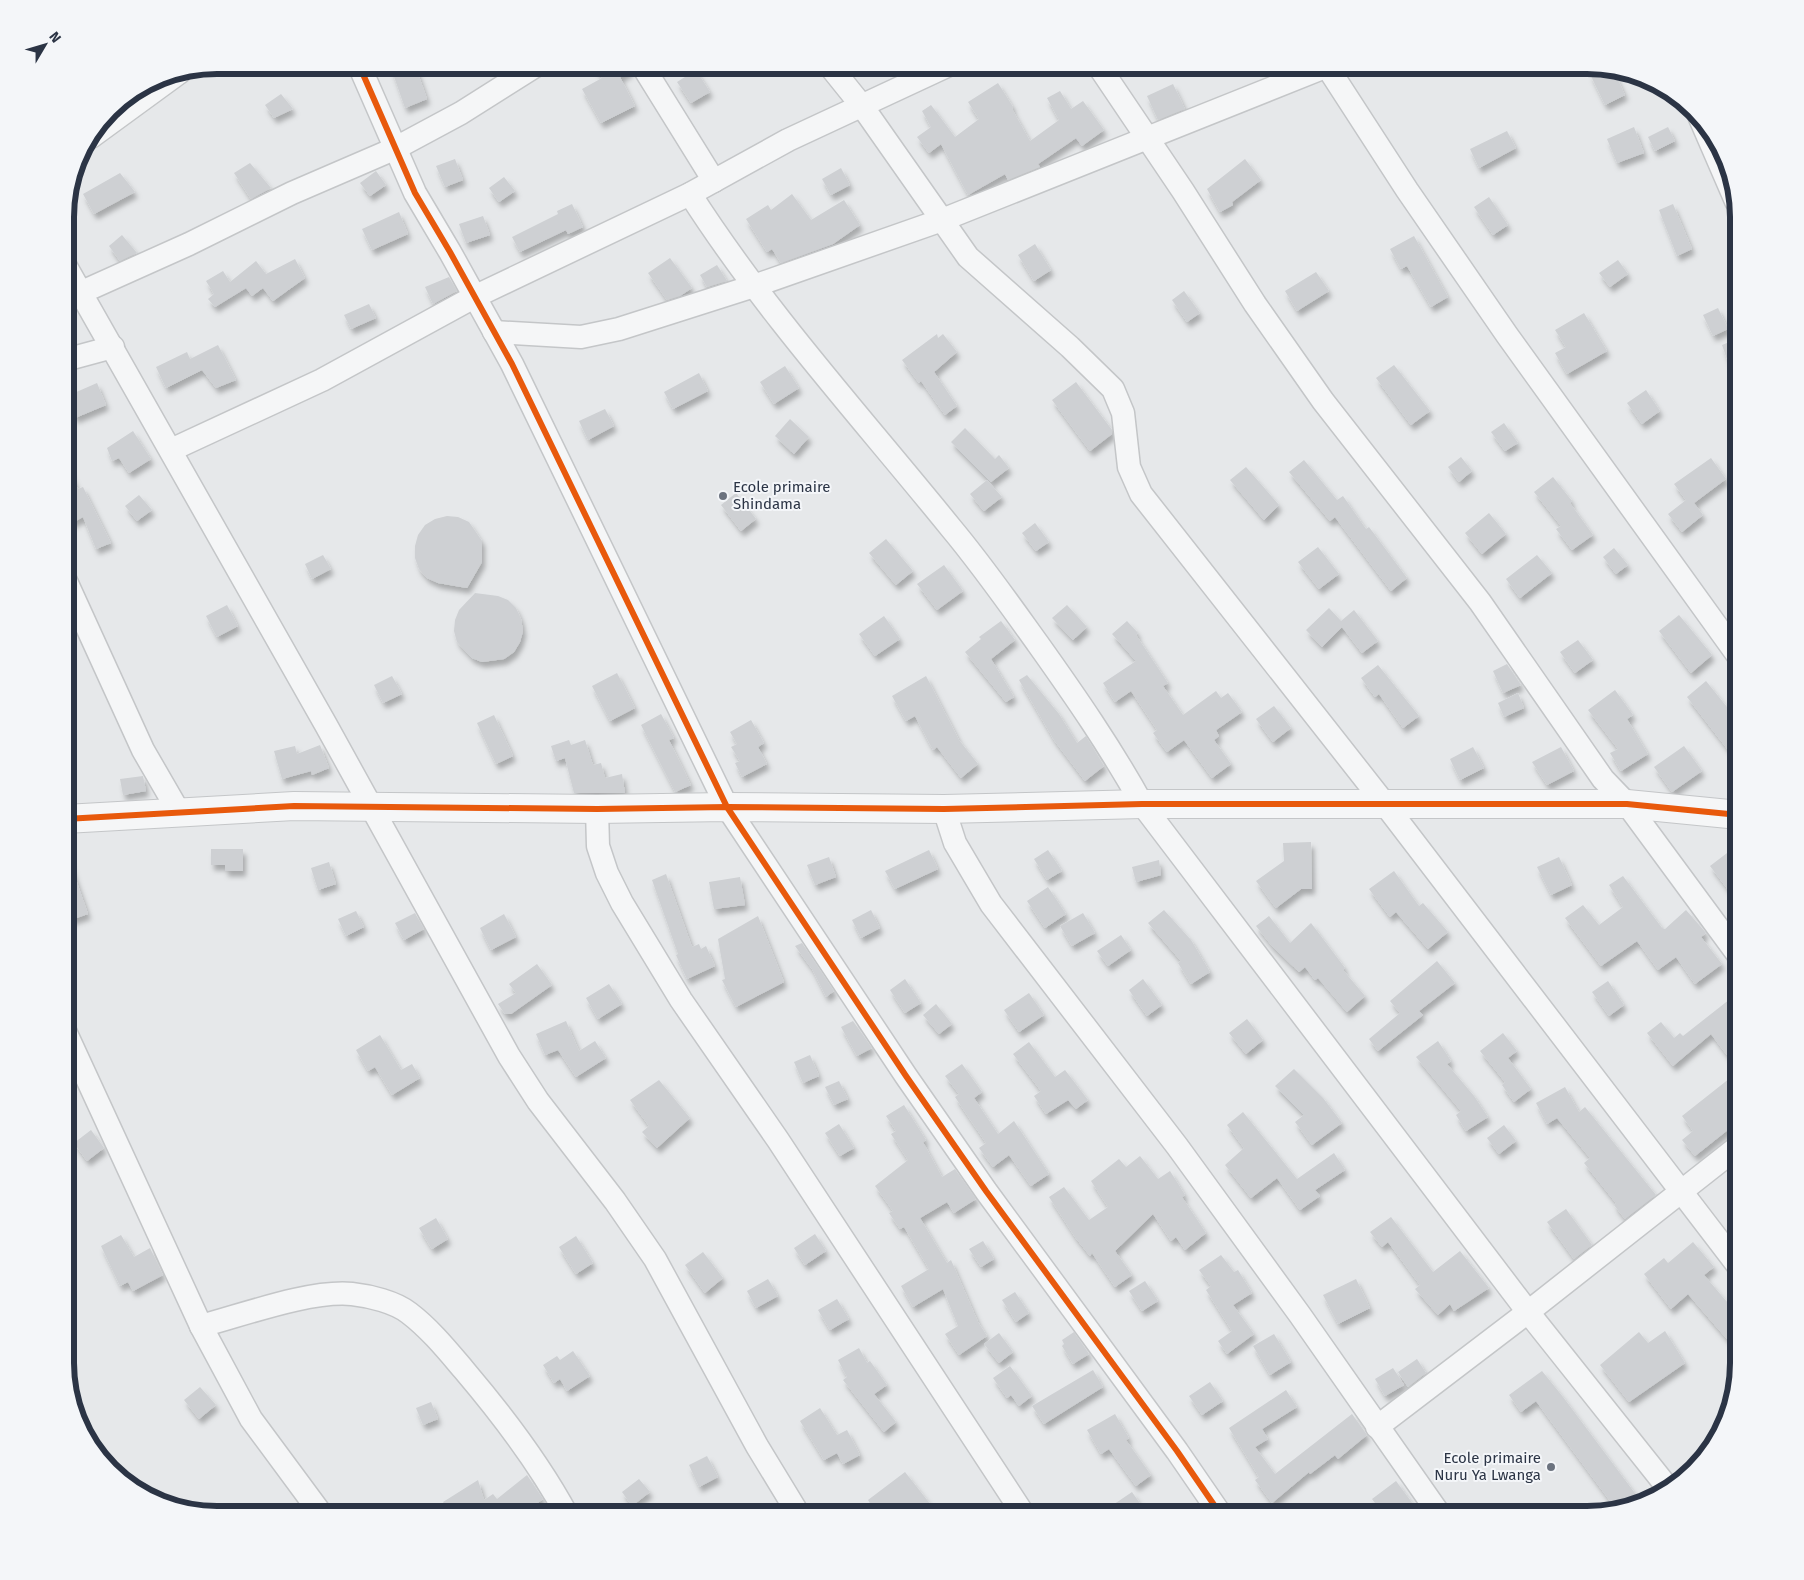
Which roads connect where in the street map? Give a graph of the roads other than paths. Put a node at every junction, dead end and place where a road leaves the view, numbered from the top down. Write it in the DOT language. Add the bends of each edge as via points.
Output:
graph roads {
  1 [pos="363,74"];
  2 [pos="523,74"];
  3 [pos="648,74"];
  4 [pos="836,74"];
  5 [pos="930,74"];
  6 [pos="1104,74"];
  7 [pos="1306,74"];
  8 [pos="1334,74"];
  9 [pos="161,86"];
  10 [pos="862,106"];
  11 [pos="110,123"];
  12 [pos="1148,138"];
  13 [pos="394,149"];
  14 [pos="714,181"];
  15 [pos="690,194"];
  16 [pos="942,220"];
  17 [pos="74,279"];
  18 [pos="754,286"];
  19 [pos="82,292"];
  20 [pos="474,297"];
  21 [pos="494,332"];
  22 [pos="113,347"];
  23 [pos="74,358"];
  24 [pos="170,450"];
  25 [pos="74,599"];
  26 [pos="1730,645"];
  27 [pos="1384,803"];
  28 [pos="1142,804"];
  29 [pos="1627,804"];
  30 [pos="371,806"];
  31 [pos="727,807"];
  32 [pos="944,809"];
  33 [pos="597,810"];
  34 [pos="180,814"];
  35 [pos="1730,814"];
  36 [pos="74,819"];
  37 [pos="1730,944"];
  38 [pos="74,1051"];
  39 [pos="1730,1153"];
  40 [pos="1680,1191"];
  41 [pos="1730,1255"];
  42 [pos="1528,1312"];
  43 [pos="201,1326"];
  44 [pos="1377,1427"];
  45 [pos="1664,1484"];
  46 [pos="315,1506"];
  47 [pos="562,1506"];
  48 [pos="794,1506"];
  49 [pos="1018,1506"];
  50 [pos="1215,1506"];
  51 [pos="1434,1506"];
  1 -- 13 [label="street"];
  2 -- 13 [label="street" via="461,113"];
  3 -- 14 [label="street"];
  4 -- 10 [label="street"];
  5 -- 10 [label="street"];
  6 -- 12 [label="street"];
  7 -- 12 [label="street"];
  8 -- 26 [label="street" via="1407,190 1507,335"];
  9 -- 11 [label="street"];
  10 -- 14 [label="street" via="788,140"];
  10 -- 16 [label="street"];
  12 -- 16 [label="street"];
  12 -- 29 [label="street" via="1255,304 1323,401 1480,602 1603,779"];
  13 -- 19 [label="street"];
  13 -- 20 [label="street"];
  14 -- 15 [label="street"];
  15 -- 18 [label="street"];
  15 -- 20 [label="street"];
  16 -- 18 [label="street"];
  16 -- 27 [label="street" via="968,257 1070,346 1113,389 1123,413 1129,467 1141,494"];
  17 -- 19 [label="street"];
  18 -- 21 [label="street" via="619,329 581,337"];
  18 -- 28 [label="street" via="1001,592 1101,733"];
  19 -- 22 [label="street"];
  20 -- 21 [label="street"];
  20 -- 24 [label="street" via="322,380"];
  21 -- 31 [label="street"];
  22 -- 23 [label="street"];
  22 -- 24 [label="street"];
  24 -- 30 [label="street"];
  25 -- 34 [label="street" via="143,750"];
  27 -- 28 [label="street"];
  27 -- 29 [label="street"];
  27 -- 40 [label="street"];
  28 -- 32 [label="street"];
  28 -- 42 [label="street"];
  29 -- 35 [label="street"];
  29 -- 37 [label="street"];
  30 -- 33 [label="street"];
  30 -- 34 [label="street" via="294,806"];
  30 -- 48 [label="street" via="509,1056 538,1101 616,1201 651,1253"];
  31 -- 32 [label="street"];
  31 -- 33 [label="street"];
  31 -- 50 [label="street" via="958,1150"];
  32 -- 44 [label="street" via="955,843 991,904 1177,1146"];
  33 -- 49 [label="street" via="598,846 607,873 632,920 681,1000 778,1140"];
  34 -- 36 [label="street"];
  38 -- 43 [label="street"];
  39 -- 40 [label="street"];
  40 -- 41 [label="street"];
  40 -- 42 [label="street"];
  42 -- 44 [label="street"];
  42 -- 45 [label="street"];
  43 -- 46 [label="street" via="251,1419"];
  43 -- 47 [label="street" via="294,1301 351,1294 378,1299 408,1312 446,1349 500,1413"];
  44 -- 51 [label="street"];
}
